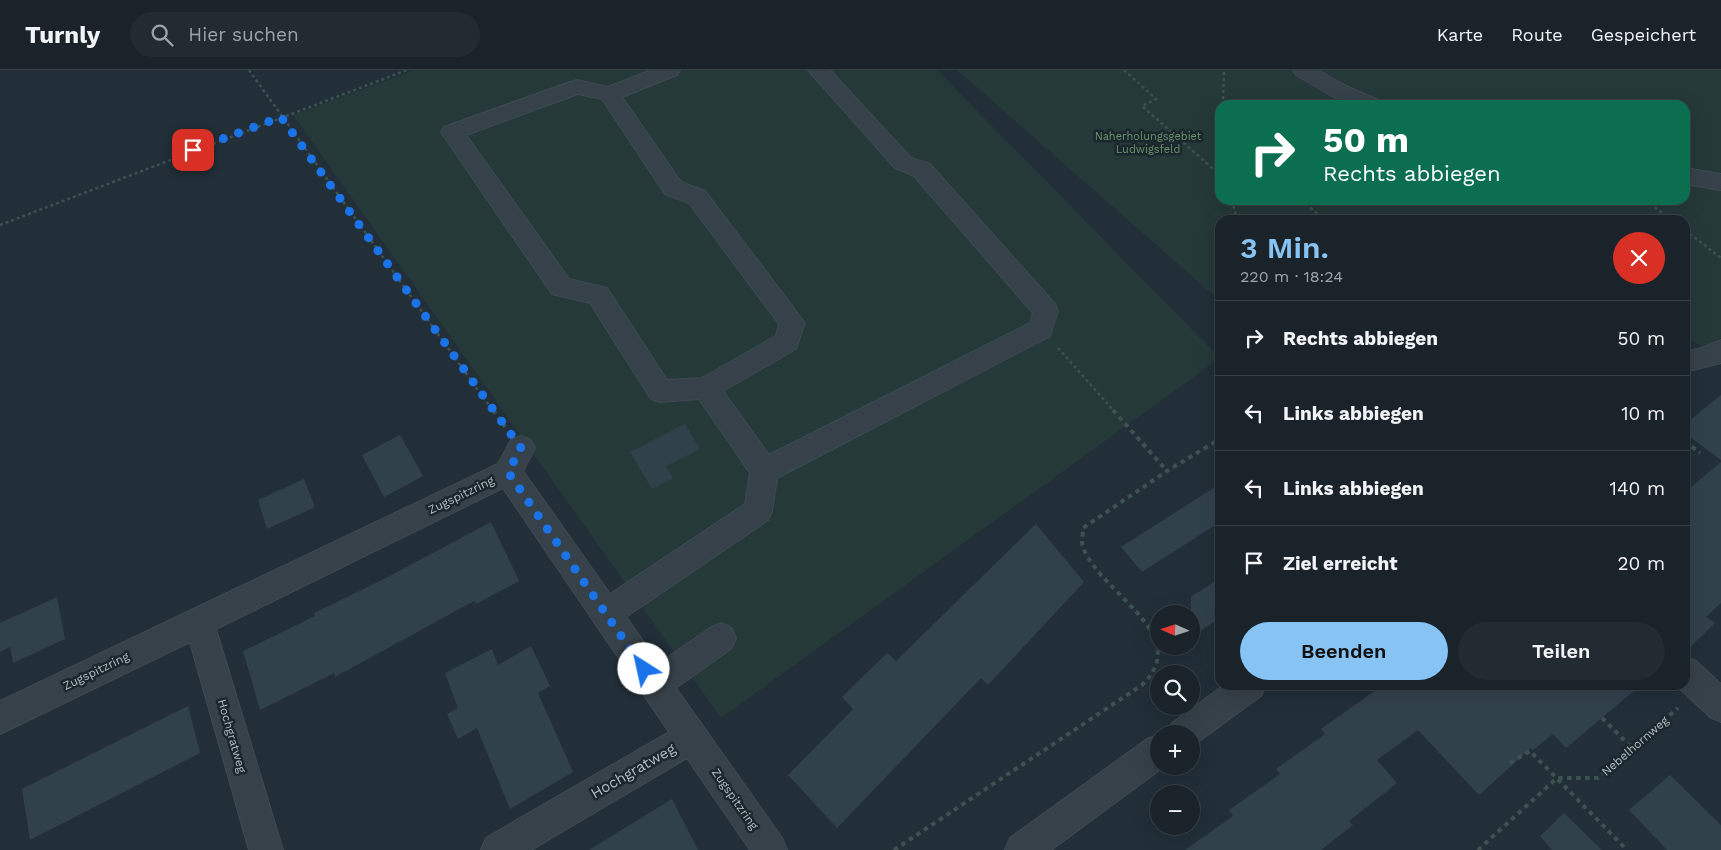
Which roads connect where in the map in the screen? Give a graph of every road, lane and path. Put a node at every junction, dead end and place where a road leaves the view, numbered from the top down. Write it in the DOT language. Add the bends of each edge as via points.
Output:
graph roads {
  1 [pos="249,70"];
  2 [pos="407,70"];
  3 [pos="670,70"];
  4 [pos="818,70"];
  5 [pos="1124,70"];
  6 [pos="1224,70"];
  7 [pos="1303,70"];
  8 [pos="609,94"];
  9 [pos="1223,100"];
  10 [pos="1359,100"];
  11 [pos="281,117"];
  12 [pos="1215,171"];
  13 [pos="1690,177"];
  14 [pos="1721,182"];
  15 [pos="1307,205"];
  16 [pos="1652,205"];
  17 [pos="1319,215"];
  18 [pos="1665,215"];
  19 [pos="0,225"];
  20 [pos="1690,234"];
  21 [pos="1721,258"];
  22 [pos="1040,329"];
  23 [pos="1721,350"];
  24 [pos="1690,361"];
  25 [pos="706,388"];
  26 [pos="1215,442"];
  27 [pos="1690,445"];
  28 [pos="1700,453"];
  29 [pos="514,460"];
  30 [pos="764,471"];
  31 [pos="1167,471"];
  32 [pos="606,614"];
  33 [pos="199,621"];
  34 [pos="721,638"];
  35 [pos="655,684"];
  36 [pos="1703,688"];
  37 [pos="1243,690"];
  38 [pos="0,718"];
  39 [pos="1602,718"];
  40 [pos="1195,725"];
  41 [pos="691,737"];
  42 [pos="1633,749"];
  43 [pos="1150,758"];
  44 [pos="1510,763"];
  45 [pos="1557,778"];
  46 [pos="266,850"];
  47 [pos="498,850"];
  48 [pos="770,850"];
  49 [pos="894,850"];
  50 [pos="1022,850"];
  51 [pos="1478,850"];
  52 [pos="1627,850"];
  1 -- 11 [label="path"];
  2 -- 11 [label="path"];
  3 -- 8 [label="street"];
  4 -- 22 [label="street" via="902,163 922,170 1046,311"];
  5 -- 12 [label="path" via="1156,99 1142,106"];
  6 -- 9 [label="path"];
  7 -- 10 [label="street"];
  8 -- 25 [label="street" via="673,188 697,197 792,323 787,342"];
  8 -- 25 [label="street" via="577,87 452,132 561,287 598,295 660,392"];
  11 -- 19 [label="path"];
  11 -- 29 [label="path"];
  13 -- 14 [label="street"];
  15 -- 17 [label="path"];
  16 -- 18 [label="path"];
  20 -- 21 [label="path"];
  22 -- 30 [label="street"];
  22 -- 31 [label="path"];
  23 -- 24 [label="street"];
  25 -- 30 [label="street"];
  26 -- 31 [label="path"];
  27 -- 28 [label="path"];
  29 -- 32 [label="street, Zugspitzring"];
  29 -- 33 [label="street, Zugspitzring"];
  30 -- 32 [label="street" via="758,511"];
  31 -- 49 [label="path" via="1084,528 1080,535 1090,558 1146,622 1158,645 1153,675"];
  32 -- 35 [label="street, Zugspitzring"];
  33 -- 38 [label="street, Zugspitzring"];
  33 -- 46 [label="street, Hochgratweg"];
  34 -- 35 [label="street"];
  35 -- 41 [label="street, Zugspitzring"];
  36 -- 42 [label="path, Nebelhornweg"];
  37 -- 40 [label="street"];
  39 -- 42 [label="path"];
  41 -- 47 [label="street, Hochgratweg"];
  41 -- 48 [label="street, Zugspitzring"];
  42 -- 45 [label="path, Nebelhornweg" via="1598,778"];
  43 -- 50 [label="street"];
  44 -- 45 [label="path" via="1530,751"];
  45 -- 51 [label="path"];
  45 -- 52 [label="path"];
}
